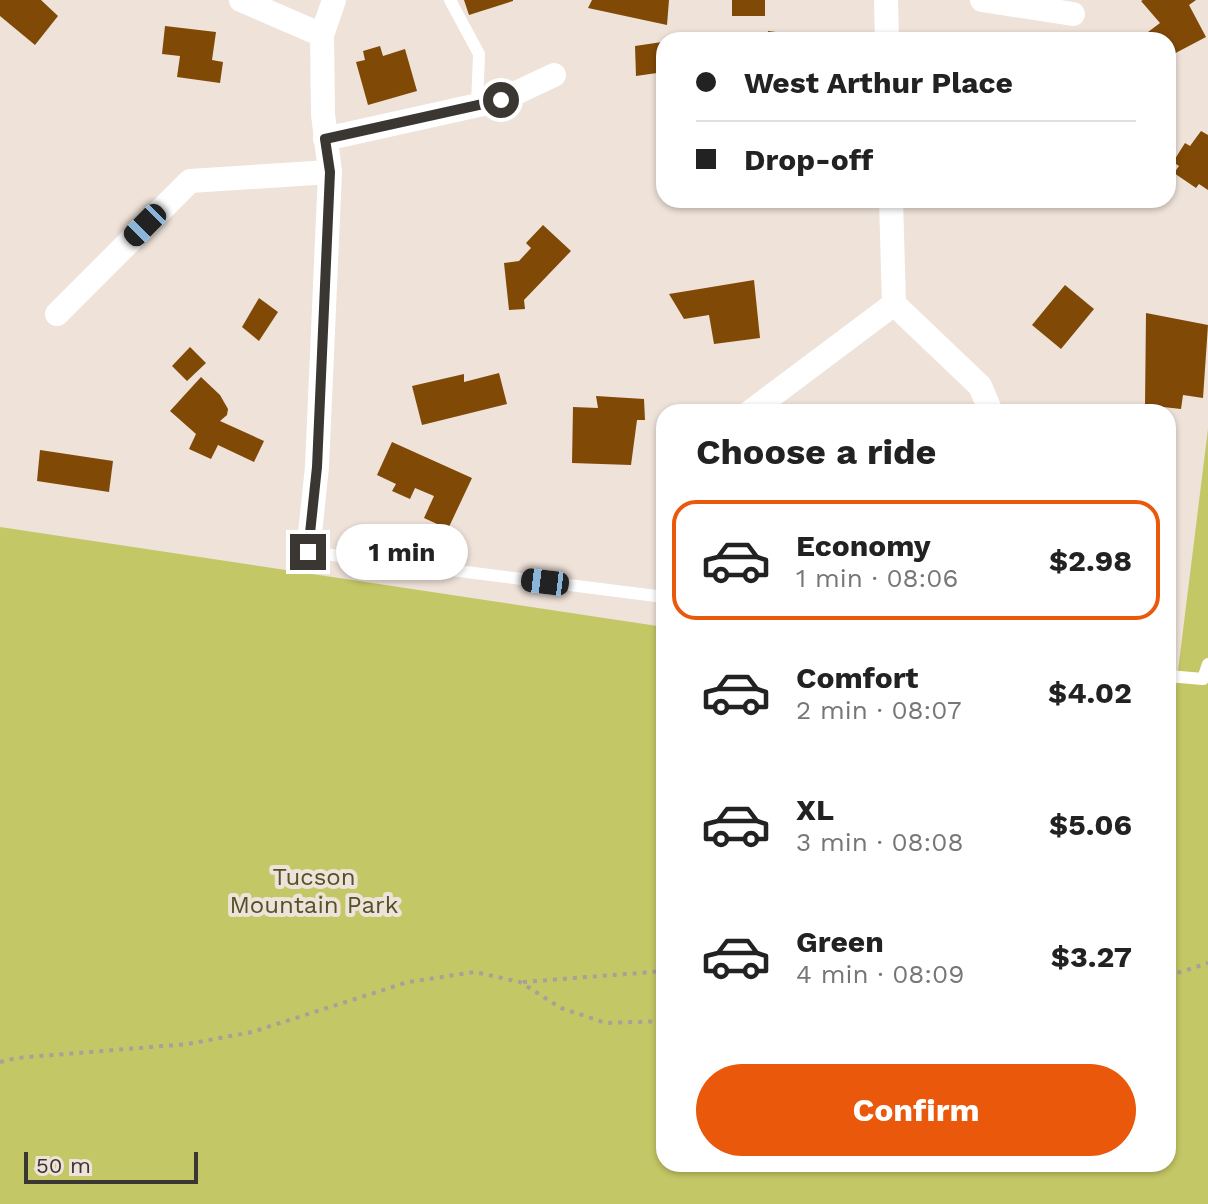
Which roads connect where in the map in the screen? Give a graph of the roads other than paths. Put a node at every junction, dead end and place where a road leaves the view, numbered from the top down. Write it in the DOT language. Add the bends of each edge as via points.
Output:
graph roads {
  1 [pos="241,0"];
  2 [pos="334,0"];
  3 [pos="450,0"];
  4 [pos="886,0"];
  5 [pos="982,0"];
  6 [pos="1073,14"];
  7 [pos="887,32"];
  8 [pos="322,35"];
  9 [pos="554,75"];
  10 [pos="477,105"];
  11 [pos="325,139"];
  12 [pos="330,172"];
  13 [pos="891,208"];
  14 [pos="894,304"];
  15 [pos="57,314"];
  16 [pos="761,404"];
  17 [pos="988,404"];
  18 [pos="308,552"];
  19 [pos="656,596"];
  20 [pos="1208,664"];
  21 [pos="1176,677"];
  1 -- 8 [label="street"];
  2 -- 8 [label="street"];
  3 -- 10 [label="lane" via="479,54"];
  4 -- 7 [label="street"];
  5 -- 6 [label="street"];
  8 -- 11 [label="street"];
  9 -- 10 [label="street" via="501,100"];
  10 -- 11 [label="street"];
  11 -- 12 [label="street"];
  12 -- 15 [label="street" via="190,181"];
  12 -- 18 [label="street" via="317,467"];
  13 -- 14 [label="street"];
  14 -- 16 [label="street"];
  14 -- 17 [label="street" via="980,386"];
  18 -- 19 [label="lane"];
  20 -- 21 [label="lane" via="1203,679"];
}
